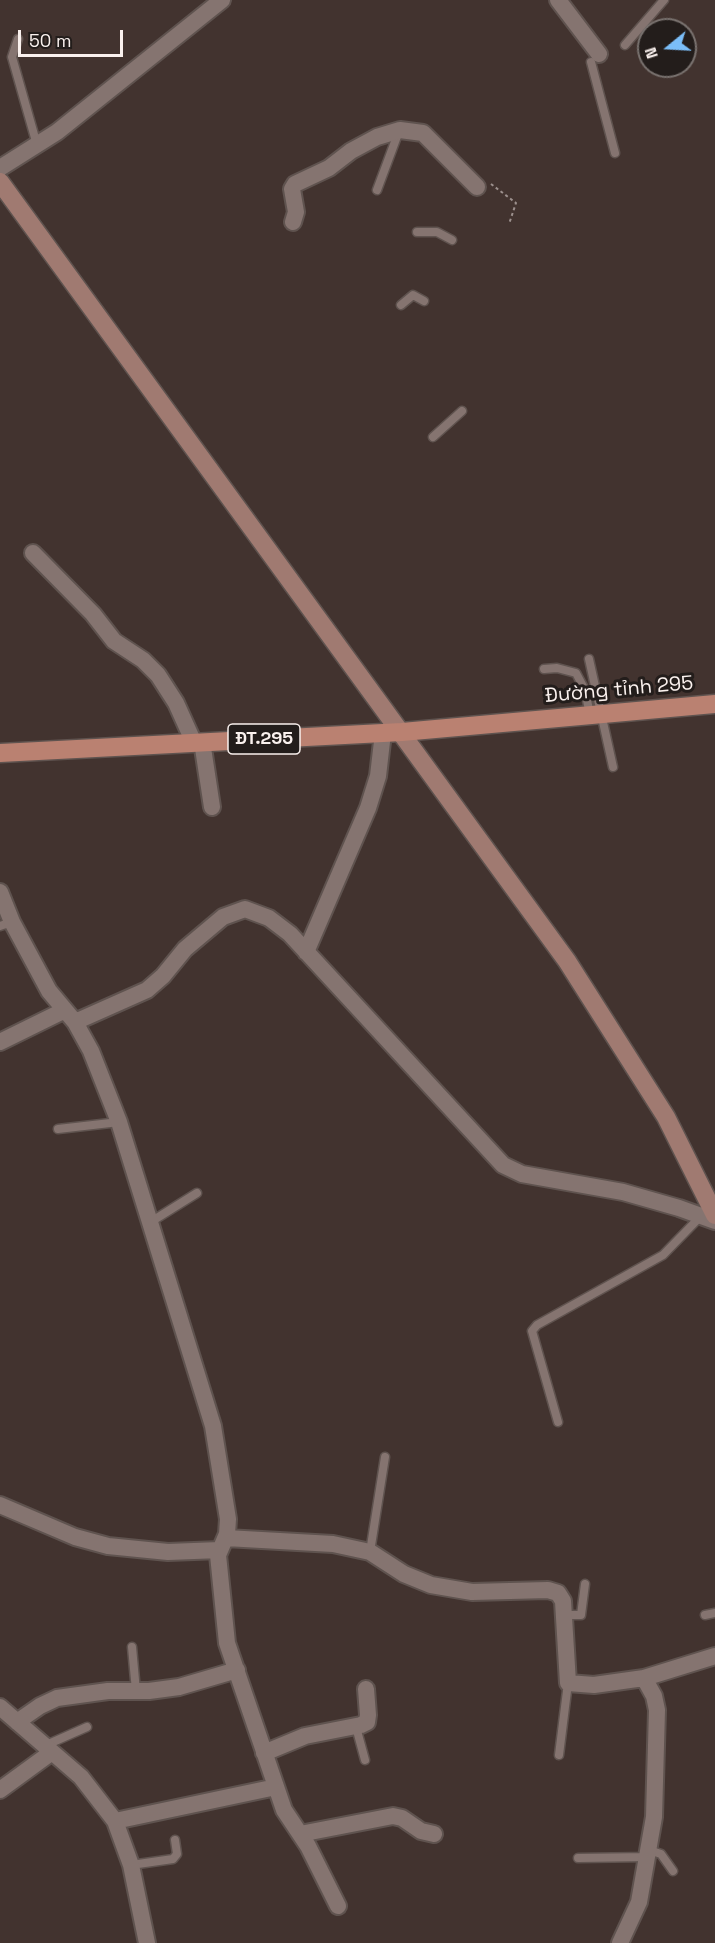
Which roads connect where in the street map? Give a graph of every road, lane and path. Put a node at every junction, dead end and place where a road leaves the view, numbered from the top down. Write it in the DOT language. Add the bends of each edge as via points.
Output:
graph roads {
  1 [pos="222,0"];
  2 [pos="558,0"];
  3 [pos="664,0"];
  4 [pos="18,39"];
  5 [pos="625,45"];
  6 [pos="595,58"];
  7 [pos="400,130"];
  8 [pos="37,145"];
  9 [pos="615,153"];
  10 [pos="0,168"];
  11 [pos="0,182"];
  12 [pos="483,185"];
  13 [pos="378,190"];
  14 [pos="293,222"];
  15 [pos="509,224"];
  16 [pos="417,232"];
  17 [pos="452,240"];
  18 [pos="424,301"];
  19 [pos="401,305"];
  20 [pos="462,411"];
  21 [pos="433,437"];
  22 [pos="33,553"];
  23 [pos="589,659"];
  24 [pos="544,669"];
  25 [pos="715,704"];
  26 [pos="596,714"];
  27 [pos="402,732"];
  28 [pos="383,733"];
  29 [pos="197,742"];
  30 [pos="0,753"];
  31 [pos="613,766"];
  32 [pos="212,807"];
  33 [pos="0,892"];
  34 [pos="6,924"];
  35 [pos="306,952"];
  36 [pos="70,1016"];
  37 [pos="0,1042"];
  38 [pos="119,1122"];
  39 [pos="58,1130"];
  40 [pos="197,1193"];
  41 [pos="710,1218"];
  42 [pos="149,1223"];
  43 [pos="558,1422"];
  44 [pos="385,1457"];
  45 [pos="0,1505"];
  46 [pos="223,1544"];
  47 [pos="370,1552"];
  48 [pos="585,1584"];
  49 [pos="715,1613"];
  50 [pos="564,1615"];
  51 [pos="705,1615"];
  52 [pos="132,1647"];
  53 [pos="715,1656"];
  54 [pos="237,1671"];
  55 [pos="644,1678"];
  56 [pos="568,1683"];
  57 [pos="366,1689"];
  58 [pos="136,1690"];
  59 [pos="0,1707"];
  60 [pos="17,1722"];
  61 [pos="87,1726"];
  62 [pos="356,1727"];
  63 [pos="48,1749"];
  64 [pos="264,1753"];
  65 [pos="559,1755"];
  66 [pos="365,1760"];
  67 [pos="276,1787"];
  68 [pos="0,1790"];
  69 [pos="115,1821"];
  70 [pos="300,1834"];
  71 [pos="434,1834"];
  72 [pos="175,1840"];
  73 [pos="649,1853"];
  74 [pos="578,1858"];
  75 [pos="131,1866"];
  76 [pos="673,1871"];
  77 [pos="338,1906"];
  78 [pos="143,1942"];
  79 [pos="620,1943"];
  1 -- 8 [label="street"];
  2 -- 6 [label="street"];
  3 -- 5 [label="lane"];
  4 -- 8 [label="lane" via="12,57"];
  6 -- 9 [label="lane"];
  7 -- 12 [label="street" via="423,133"];
  7 -- 13 [label="lane"];
  7 -- 14 [label="street" via="377,137 329,168 295,184"];
  8 -- 10 [label="street"];
  11 -- 27 [label="street"];
  12 -- 15 [label="path" via="516,203"];
  16 -- 17 [label="lane" via="437,232"];
  18 -- 19 [label="lane" via="412,296"];
  20 -- 21 [label="lane"];
  22 -- 29 [label="street" via="114,641 158,675"];
  23 -- 26 [label="lane"];
  24 -- 26 [label="lane" via="576,673"];
  25 -- 26 [label="main road, Đường tỉnh 295 / ĐT.295"];
  26 -- 27 [label="main road, Đường tỉnh 295 / ĐT.295"];
  26 -- 31 [label="lane"];
  27 -- 28 [label="main road, ĐT.295"];
  27 -- 41 [label="street" via="608,1022 666,1118"];
  28 -- 29 [label="main road, ĐT.295"];
  28 -- 35 [label="street" via="378,776 368,808"];
  29 -- 30 [label="main road, ĐT.295"];
  29 -- 32 [label="street" via="203,748"];
  33 -- 34 [label="street"];
  34 -- 36 [label="street"];
  35 -- 36 [label="street" via="269,918 245,909 234,911 185,949 147,990"];
  35 -- 41 [label="street" via="503,1165 522,1174 623,1192"];
  36 -- 37 [label="street"];
  36 -- 38 [label="street" via="91,1051"];
  38 -- 39 [label="lane"];
  38 -- 42 [label="street"];
  40 -- 42 [label="lane"];
  41 -- 43 [label="lane" via="663,1255 532,1331"];
  42 -- 46 [label="street" via="213,1426 228,1519"];
  44 -- 47 [label="lane"];
  45 -- 46 [label="street" via="75,1537 108,1546 168,1552"];
  46 -- 47 [label="street" via="333,1544"];
  46 -- 54 [label="street" via="218,1556 224,1630"];
  47 -- 50 [label="street" via="404,1574 431,1585 472,1593 558,1593"];
  48 -- 50 [label="lane" via="581,1615"];
  49 -- 51 [label="lane"];
  50 -- 56 [label="street"];
  52 -- 58 [label="lane"];
  53 -- 55 [label="street"];
  54 -- 58 [label="street" via="179,1687"];
  54 -- 64 [label="street"];
  55 -- 56 [label="street" via="594,1685"];
  55 -- 73 [label="street" via="657,1710"];
  56 -- 65 [label="lane"];
  57 -- 62 [label="street" via="367,1722"];
  58 -- 60 [label="street" via="57,1698"];
  59 -- 60 [label="street"];
  60 -- 63 [label="street"];
  61 -- 63 [label="lane"];
  62 -- 64 [label="street" via="305,1736"];
  62 -- 66 [label="lane"];
  63 -- 68 [label="street"];
  63 -- 69 [label="street" via="81,1777"];
  64 -- 67 [label="street"];
  67 -- 69 [label="street"];
  67 -- 70 [label="street" via="291,1824"];
  69 -- 75 [label="street"];
  70 -- 71 [label="street" via="393,1816"];
  70 -- 77 [label="street"];
  72 -- 75 [label="lane" via="177,1854 173,1859"];
  73 -- 74 [label="lane"];
  73 -- 76 [label="lane" via="661,1854"];
  73 -- 79 [label="street" via="639,1902"];
  75 -- 78 [label="street"];
}
